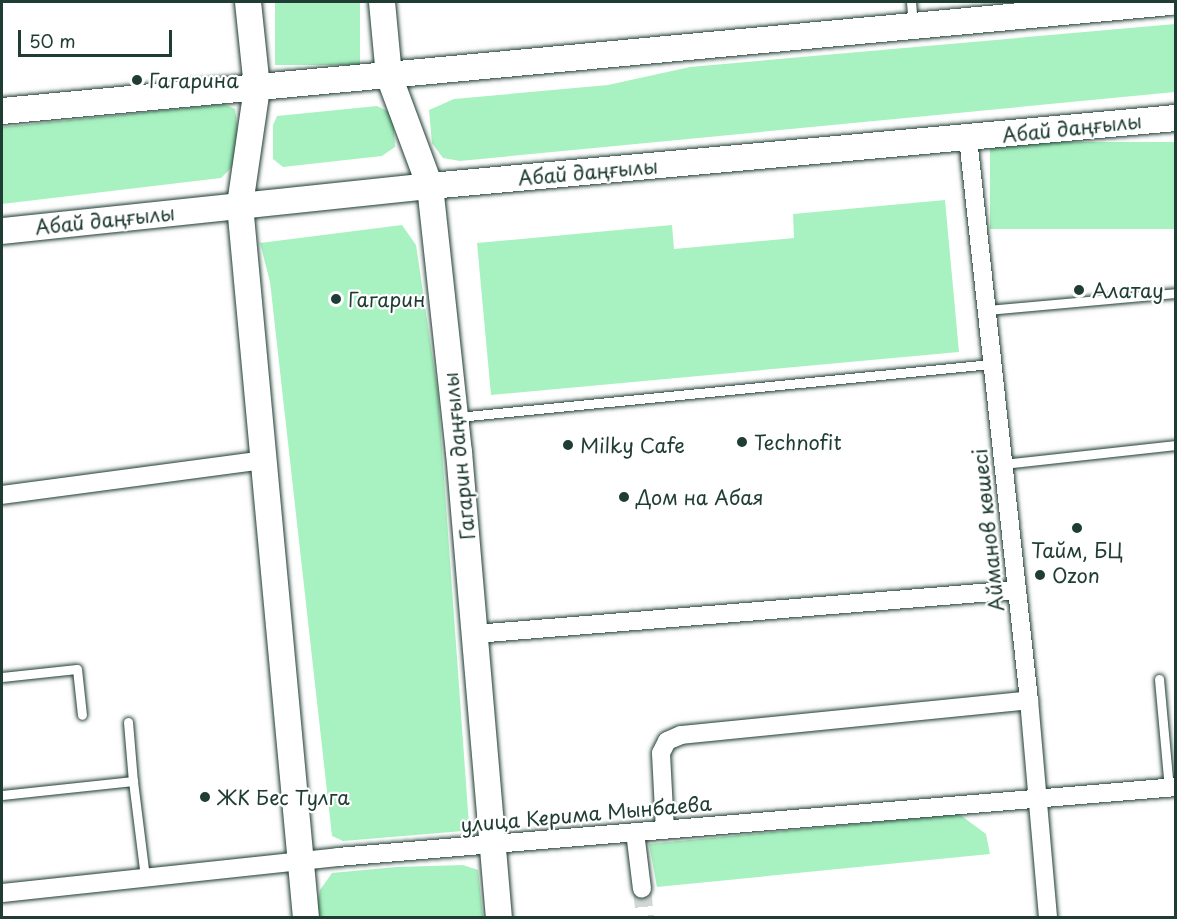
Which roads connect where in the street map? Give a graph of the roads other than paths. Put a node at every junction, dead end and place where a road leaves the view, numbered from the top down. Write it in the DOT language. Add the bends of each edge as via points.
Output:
graph roads {
  1 [pos="248,2"];
  2 [pos="382,2"];
  3 [pos="1170,2"];
  4 [pos="912,14"];
  5 [pos="389,76"];
  6 [pos="257,88"];
  7 [pos="2,111"];
  8 [pos="1176,118"];
  9 [pos="968,138"];
  10 [pos="430,186"];
  11 [pos="240,205"];
  12 [pos="2,231"];
  13 [pos="1176,293"];
  14 [pos="986,310"];
  15 [pos="991,364"];
  16 [pos="455,417"];
  17 [pos="1176,445"];
  18 [pos="264,460"];
  19 [pos="1004,464"];
  20 [pos="2,495"];
  21 [pos="1017,590"];
  22 [pos="475,634"];
  23 [pos="2,677"];
  24 [pos="1159,680"];
  25 [pos="1029,700"];
  26 [pos="82,716"];
  27 [pos="128,722"];
  28 [pos="133,781"];
  29 [pos="1172,788"];
  30 [pos="2,795"];
  31 [pos="1038,800"];
  32 [pos="665,830"];
  33 [pos="635,832"];
  34 [pos="492,844"];
  35 [pos="302,861"];
  36 [pos="145,878"];
  37 [pos="642,889"];
  38 [pos="2,893"];
  39 [pos="306,918"];
  40 [pos="499,918"];
  41 [pos="1048,918"];
  1 -- 6 [label="main road"];
  2 -- 5 [label="main road, Гагарин даңғылы"];
  3 -- 4 [label="main road"];
  4 -- 5 [label="main road"];
  5 -- 6 [label="main road"];
  5 -- 10 [label="main road, Гагарин даңғылы"];
  6 -- 7 [label="main road"];
  6 -- 11 [label="main road"];
  8 -- 9 [label="main road, Абай даңғылы"];
  9 -- 10 [label="main road, Абай даңғылы"];
  9 -- 14 [label="street, Айманов көшесі"];
  10 -- 11 [label="main road, Абай даңғылы"];
  10 -- 16 [label="main road, Гагарин даңғылы"];
  11 -- 12 [label="main road, Абай даңғылы"];
  11 -- 18 [label="main road"];
  13 -- 14 [label="lane"];
  14 -- 15 [label="street, Айманов көшесі"];
  15 -- 16 [label="lane"];
  15 -- 19 [label="street, Айманов көшесі"];
  16 -- 22 [label="main road, Гагарин даңғылы"];
  17 -- 19 [label="lane"];
  18 -- 20 [label="street"];
  18 -- 35 [label="main road"];
  19 -- 21 [label="street, Айманов көшесі"];
  21 -- 22 [label="street"];
  21 -- 25 [label="street, Айманов көшесі"];
  22 -- 34 [label="main road, Гагарин даңғылы"];
  23 -- 26 [label="lane" via="77,669"];
  24 -- 29 [label="lane"];
  25 -- 31 [label="street, Айманов көшесі"];
  25 -- 32 [label="street" via="681,735 667,741 660,753"];
  27 -- 28 [label="lane"];
  28 -- 30 [label="lane"];
  28 -- 36 [label="lane"];
  29 -- 31 [label="street, улица Керима Мынбаева"];
  31 -- 32 [label="street, улица Керима Мынбаева"];
  31 -- 41 [label="street, Айманов көшесі"];
  32 -- 33 [label="street, улица Керима Мынбаева"];
  33 -- 34 [label="street, улица Керима Мынбаева"];
  33 -- 37 [label="street"];
  34 -- 35 [label="street, улица Керима Мынбаева"];
  34 -- 40 [label="main road, Гагарин даңғылы"];
  35 -- 36 [label="street, улица Керима Мынбаева"];
  35 -- 39 [label="main road"];
  36 -- 38 [label="street, улица Керима Мынбаева"];
}
